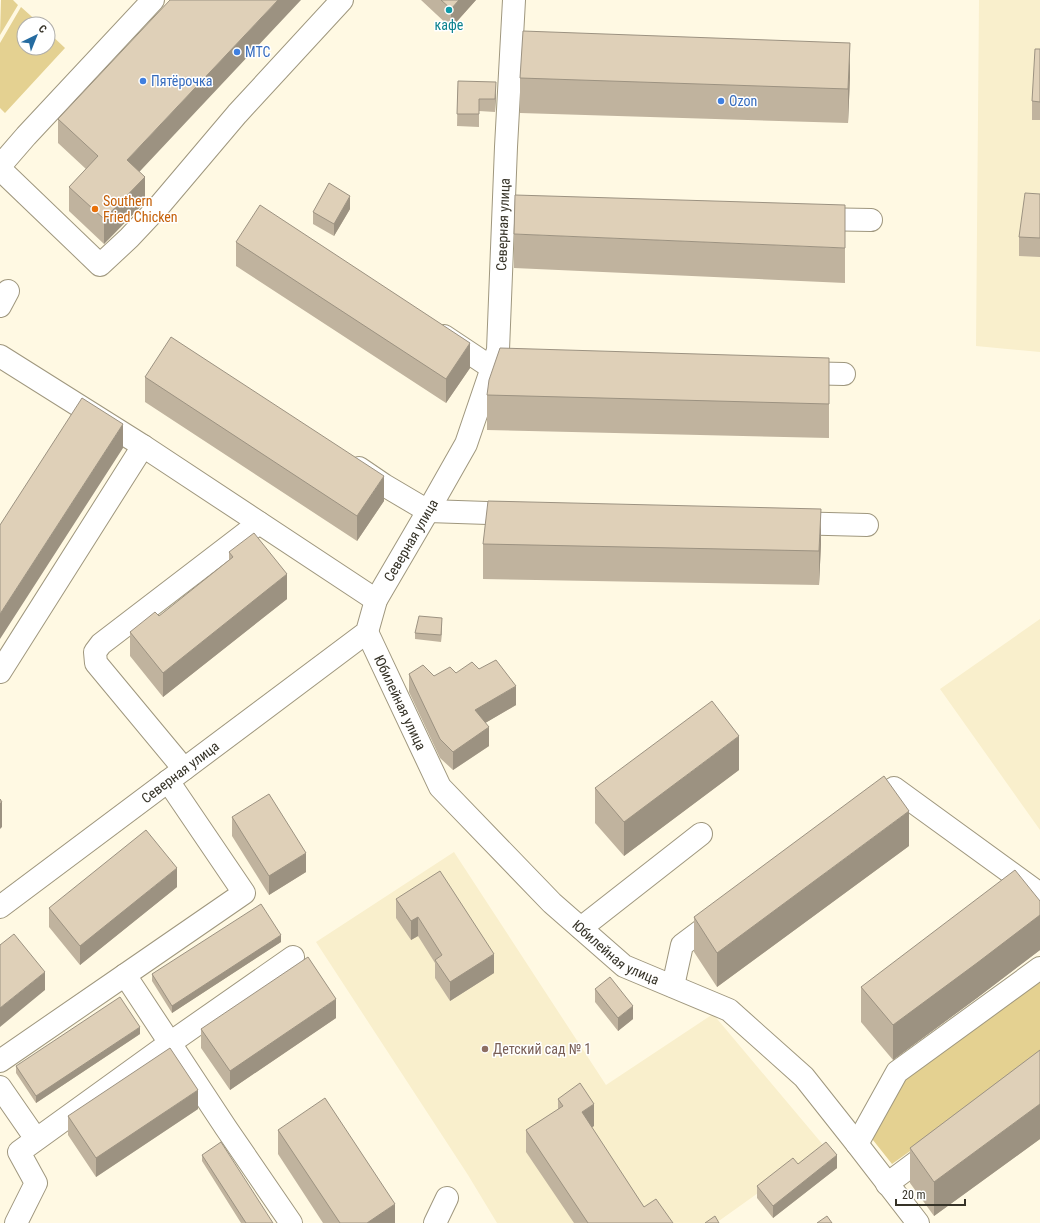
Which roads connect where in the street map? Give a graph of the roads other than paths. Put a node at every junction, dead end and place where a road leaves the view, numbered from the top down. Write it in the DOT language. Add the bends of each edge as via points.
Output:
graph roads {
  1 [pos="153,0"];
  2 [pos="342,0"];
  3 [pos="514,0"];
  4 [pos="0,166"];
  5 [pos="0,170"];
  6 [pos="503,212"];
  7 [pos="527,213"];
  8 [pos="793,218"];
  9 [pos="871,220"];
  10 [pos="425,323"];
  11 [pos="0,356"];
  12 [pos="492,368"];
  13 [pos="524,368"];
  14 [pos="782,373"];
  15 [pos="844,374"];
  16 [pos="143,446"];
  17 [pos="344,459"];
  18 [pos="428,511"];
  19 [pos="536,515"];
  20 [pos="772,522"];
  21 [pos="259,523"];
  22 [pos="867,525"];
  23 [pos="376,600"];
  24 [pos="367,632"];
  25 [pos="0,672"];
  26 [pos="176,775"];
  27 [pos="856,817"];
  28 [pos="701,834"];
  29 [pos="1039,892"];
  30 [pos="0,907"];
  31 [pos="734,907"];
  32 [pos="580,928"];
  33 [pos="293,957"];
  34 [pos="1040,968"];
  35 [pos="124,975"];
  36 [pos="673,986"];
  37 [pos="170,1043"];
  38 [pos="0,1061"];
  39 [pos="0,1087"];
  40 [pos="951,1136"];
  41 [pos="36,1139"];
  42 [pos="857,1144"];
  43 [pos="887,1184"];
  44 [pos="447,1198"];
  45 [pos="16,1223"];
  46 [pos="291,1223"];
  47 [pos="435,1223"];
  48 [pos="918,1223"];
  1 -- 4 [label="street"];
  2 -- 5 [label="street" via="237,114 129,238 100,265"];
  3 -- 6 [label="street, Северная улица" via="519,52"];
  6 -- 7 [label="street"];
  6 -- 12 [label="street, Северная улица" via="498,350"];
  8 -- 9 [label="street"];
  10 -- 12 [label="street"];
  11 -- 16 [label="street"];
  12 -- 13 [label="street"];
  12 -- 18 [label="street, Северная улица" via="466,444"];
  14 -- 15 [label="street"];
  16 -- 21 [label="street"];
  16 -- 25 [label="street"];
  17 -- 18 [label="street"];
  18 -- 19 [label="street"];
  18 -- 23 [label="street, Северная улица"];
  20 -- 22 [label="street"];
  21 -- 23 [label="street"];
  21 -- 26 [label="street" via="101,644 95,652 96,663"];
  23 -- 24 [label="street, Северная улица"];
  24 -- 26 [label="street, Северная улица"];
  24 -- 32 [label="street, Юбилейная улица" via="440,787 552,903"];
  26 -- 30 [label="street, Северная улица"];
  26 -- 35 [label="street" via="244,893"];
  27 -- 29 [label="street" via="894,788"];
  28 -- 32 [label="street"];
  31 -- 36 [label="street" via="682,945"];
  32 -- 36 [label="street, Юбилейная улица" via="624,966"];
  33 -- 37 [label="street"];
  34 -- 42 [label="street" via="897,1072"];
  35 -- 37 [label="street"];
  35 -- 38 [label="street"];
  36 -- 42 [label="street, Юбилейная улица" via="729,1010 804,1078"];
  37 -- 41 [label="street"];
  37 -- 46 [label="street"];
  39 -- 41 [label="street"];
  40 -- 43 [label="street"];
  41 -- 45 [label="street" via="19,1152 36,1183"];
  42 -- 43 [label="street, Юбилейная улица"];
  43 -- 48 [label="street, Юбилейная улица"];
  44 -- 47 [label="street"];
}
